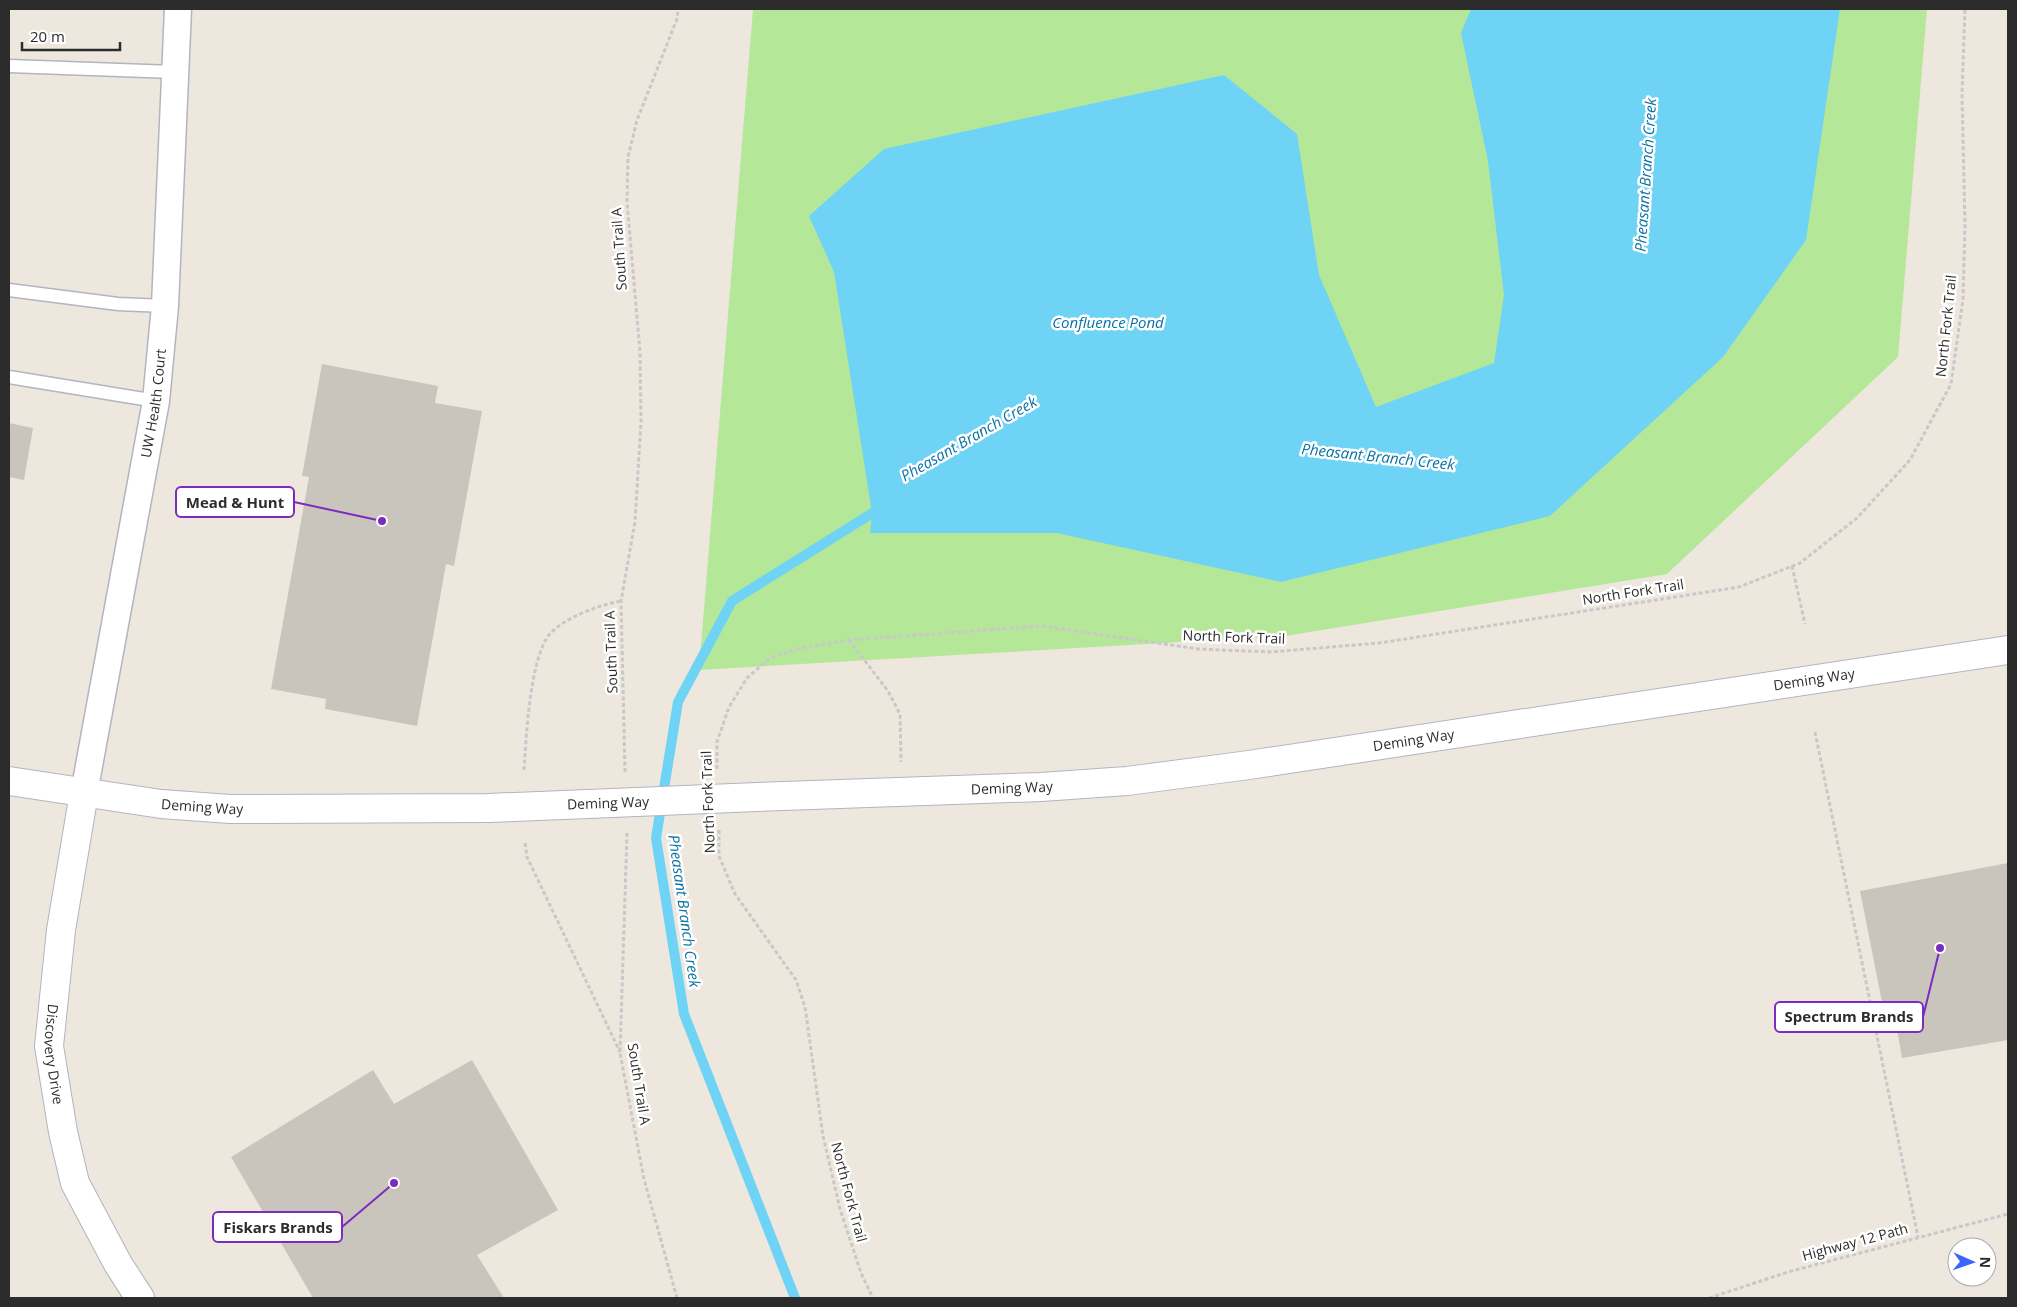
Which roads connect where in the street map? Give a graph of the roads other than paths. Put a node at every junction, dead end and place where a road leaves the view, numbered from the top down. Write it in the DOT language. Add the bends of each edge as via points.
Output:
graph roads {
  1 [pos="178,9"];
  2 [pos="9,66"];
  3 [pos="174,72"];
  4 [pos="9,290"];
  5 [pos="165,306"];
  6 [pos="9,377"];
  7 [pos="156,400"];
  8 [pos="2008,650"];
  9 [pos="9,781"];
  10 [pos="84,793"];
  11 [pos="140,1298"];
  1 -- 3 [label="street, UW Health Court"];
  2 -- 3 [label="lane"];
  3 -- 5 [label="street, UW Health Court"];
  4 -- 5 [label="lane" via="118,304"];
  5 -- 7 [label="street, UW Health Court"];
  6 -- 7 [label="lane"];
  7 -- 10 [label="street, UW Health Court"];
  8 -- 10 [label="street, Deming Way, bridge" via="1212,770 1050,787 488,808 230,810"];
  9 -- 10 [label="street, Deming Way"];
  10 -- 11 [label="street, Discovery Drive" via="60,930 49,1046 75,1183"];
}
